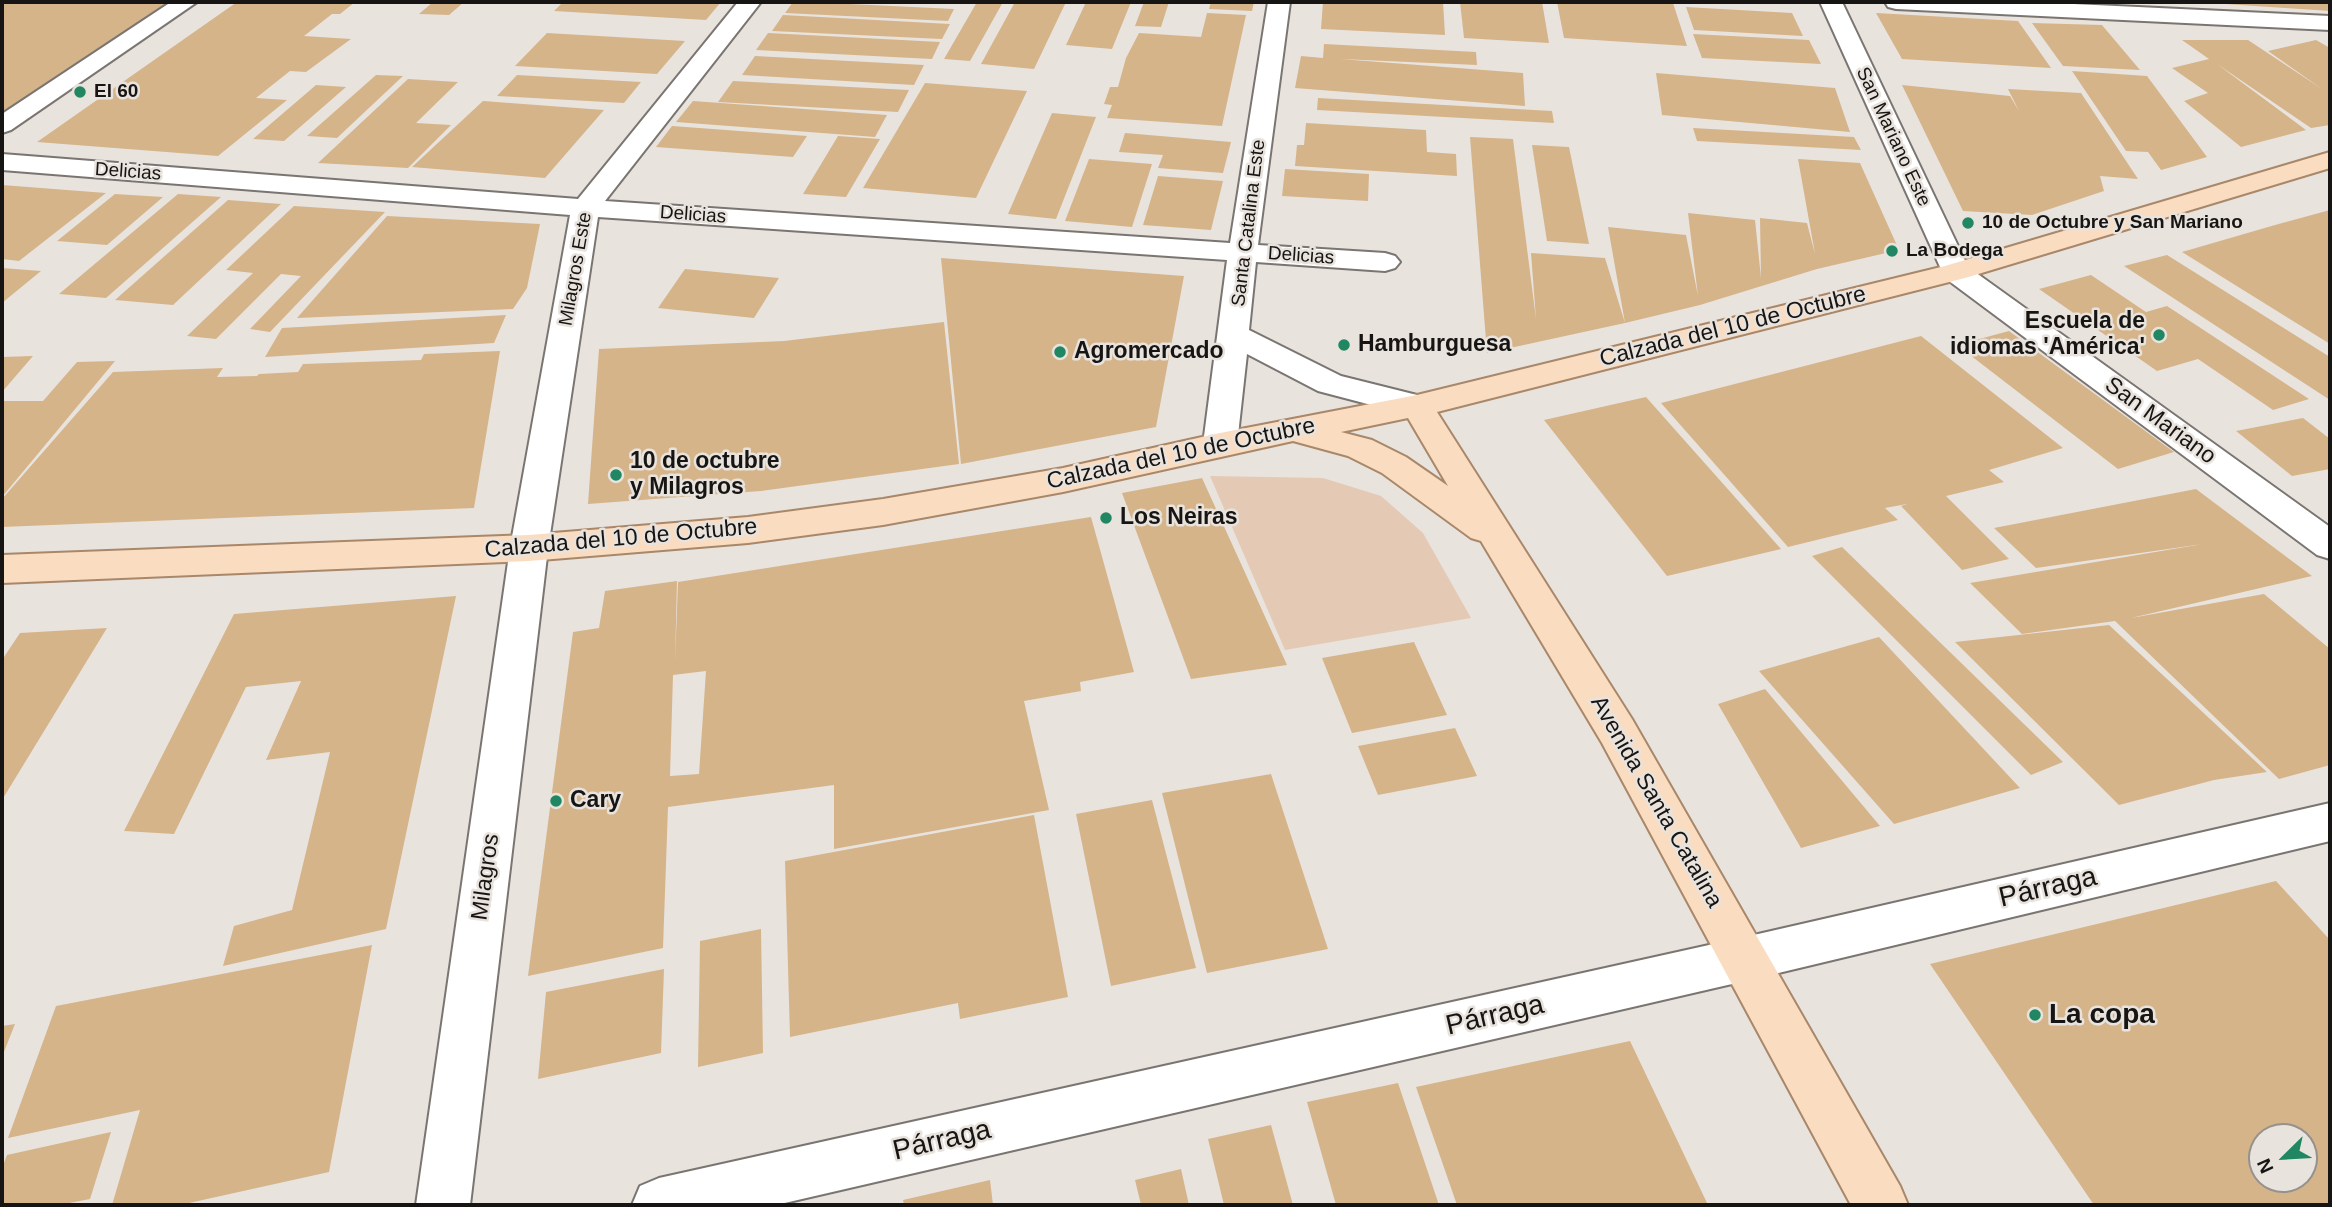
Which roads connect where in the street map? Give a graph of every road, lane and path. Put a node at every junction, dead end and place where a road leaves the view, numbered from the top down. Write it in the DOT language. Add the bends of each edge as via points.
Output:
graph roads {
  1 [pos="186,2"];
  2 [pos="750,2"];
  3 [pos="1279,2"];
  4 [pos="1831,2"];
  5 [pos="1896,2"];
  6 [pos="2294,21"];
  7 [pos="2330,23"];
  8 [pos="2330,41"];
  9 [pos="2,125"];
  10 [pos="2330,160"];
  11 [pos="2,162"];
  12 [pos="585,208"];
  13 [pos="1243,252"];
  14 [pos="1385,262"];
  15 [pos="1955,272"];
  16 [pos="1235,335"];
  17 [pos="1418,406"];
  18 [pos="1289,430"];
  19 [pos="1220,444"];
  20 [pos="1504,545"];
  21 [pos="2330,546"];
  22 [pos="529,548"];
  23 [pos="2,569"];
  24 [pos="2330,822"];
  25 [pos="1745,959"];
  26 [pos="443,1205"];
  27 [pos="659,1205"];
  28 [pos="1881,1205"];
  1 -- 9 [label="street"];
  2 -- 12 [label="street, Milagros Este"];
  3 -- 13 [label="street, Santa Catalina Este"];
  4 -- 15 [label="street, San Mariano Este"];
  5 -- 6 [label="street"];
  6 -- 7 [label="street"];
  6 -- 8 [label="street"];
  10 -- 15 [label="main road, Calzada del 10 de Octubre"];
  11 -- 12 [label="street, Delicias"];
  12 -- 13 [label="street, Delicias"];
  12 -- 22 [label="street, Milagros Este"];
  13 -- 14 [label="street, Delicias"];
  13 -- 16 [label="street, Santa Catalina Este"];
  15 -- 17 [label="main road, Calzada del 10 de Octubre"];
  15 -- 21 [label="street, San Mariano"];
  16 -- 17 [label="street" via="1330,384"];
  16 -- 19 [label="street, Santa Catalina Este"];
  17 -- 18 [label="main road, Calzada del 10 de Octubre"];
  17 -- 20 [label="main road, Avenida Santa Catalina"];
  18 -- 19 [label="main road, Calzada del 10 de Octubre"];
  18 -- 20 [label="main road" via="1360,448 1394,464"];
  19 -- 22 [label="main road, Calzada del 10 de Octubre" via="1062,480 883,512 748,530"];
  20 -- 25 [label="main road, Avenida Santa Catalina" via="1617,730"];
  22 -- 23 [label="main road, Calzada del 10 de Octubre"];
  22 -- 26 [label="street, Milagros"];
  24 -- 25 [label="street, Párraga"];
  25 -- 27 [label="street, Párraga"];
  25 -- 28 [label="main road, Avenida Santa Catalina"];
}
